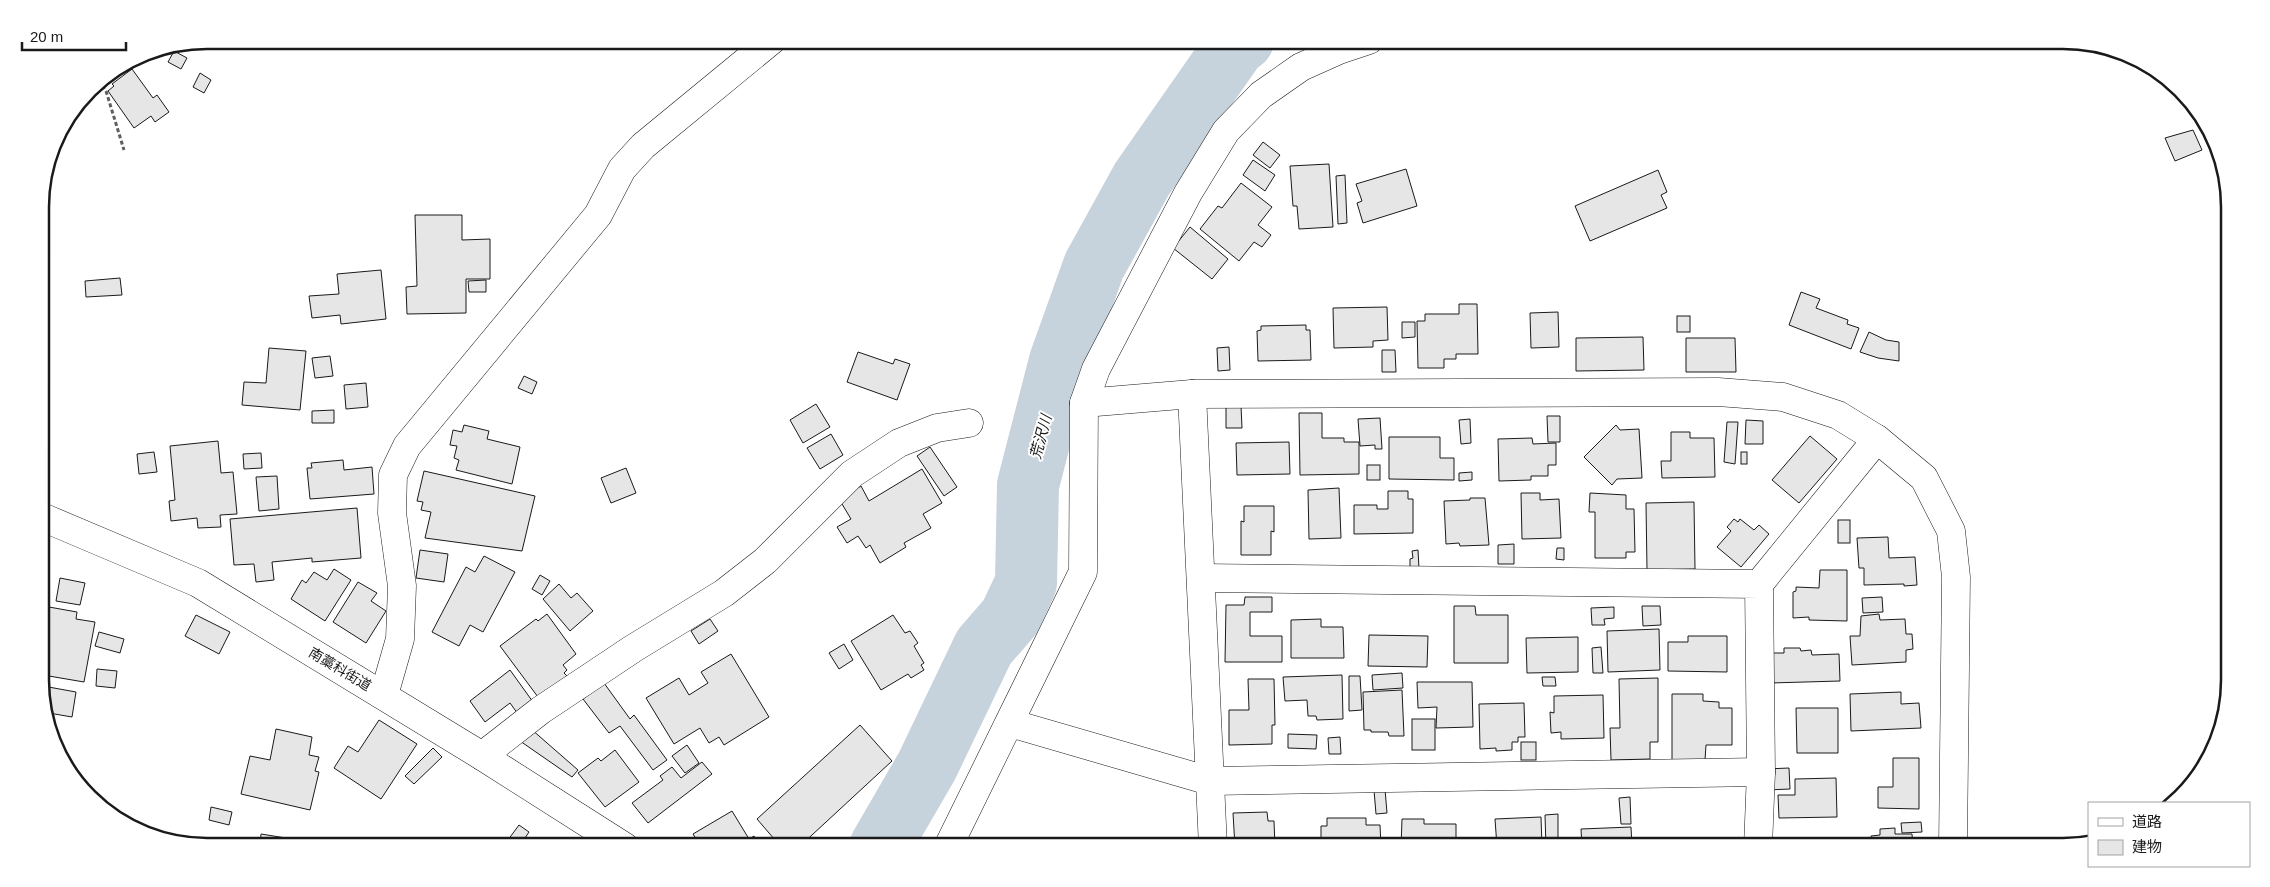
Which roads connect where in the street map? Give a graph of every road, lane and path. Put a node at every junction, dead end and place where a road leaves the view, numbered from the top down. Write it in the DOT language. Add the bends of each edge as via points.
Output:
graph roads {
  1 [pos="761,49"];
  2 [pos="1329,49"];
  3 [pos="104,87"];
  4 [pos="124,150"];
  5 [pos="1192,394"];
  6 [pos="1084,403"];
  7 [pos="969,423"];
  8 [pos="1877,438"];
  9 [pos="49,520"];
  10 [pos="1202,578"];
  11 [pos="1759,584"];
  12 [pos="384,695"];
  13 [pos="1010,723"];
  14 [pos="482,756"];
  15 [pos="1761,772"];
  16 [pos="1210,781"];
  17 [pos="610,838"];
  18 [pos="952,838"];
  19 [pos="1213,838"];
  20 [pos="1758,838"];
  21 [pos="1953,838"];
  1 -- 12 [label="street" via="643,146 622,169 598,215 407,446 393,475 392,514 402,586 401,622 400,640"];
  2 -- 6 [label="street" via="1261,95 1226,131 1188,193 1096,369"];
  3 -- 4 [label="path"];
  5 -- 6 [label="street"];
  5 -- 8 [label="street" via="1718,392 1783,397 1838,415"];
  5 -- 10 [label="street"];
  6 -- 13 [label="street" via="1083,572"];
  7 -- 14 [label="street" via="938,428 899,442 852,474 765,561 724,593 541,710"];
  8 -- 11 [label="street"];
  8 -- 21 [label="street" via="1924,478 1952,531 1956,578"];
  9 -- 12 [label="street, 南藁科街道" via="198,583"];
  10 -- 11 [label="street"];
  10 -- 16 [label="street"];
  11 -- 15 [label="street"];
  12 -- 14 [label="street, 南藁科街道"];
  13 -- 16 [label="street"];
  13 -- 18 [label="street"];
  14 -- 17 [label="street, 南藁科街道"];
  15 -- 16 [label="street"];
  15 -- 20 [label="street"];
  16 -- 19 [label="street"];
}
